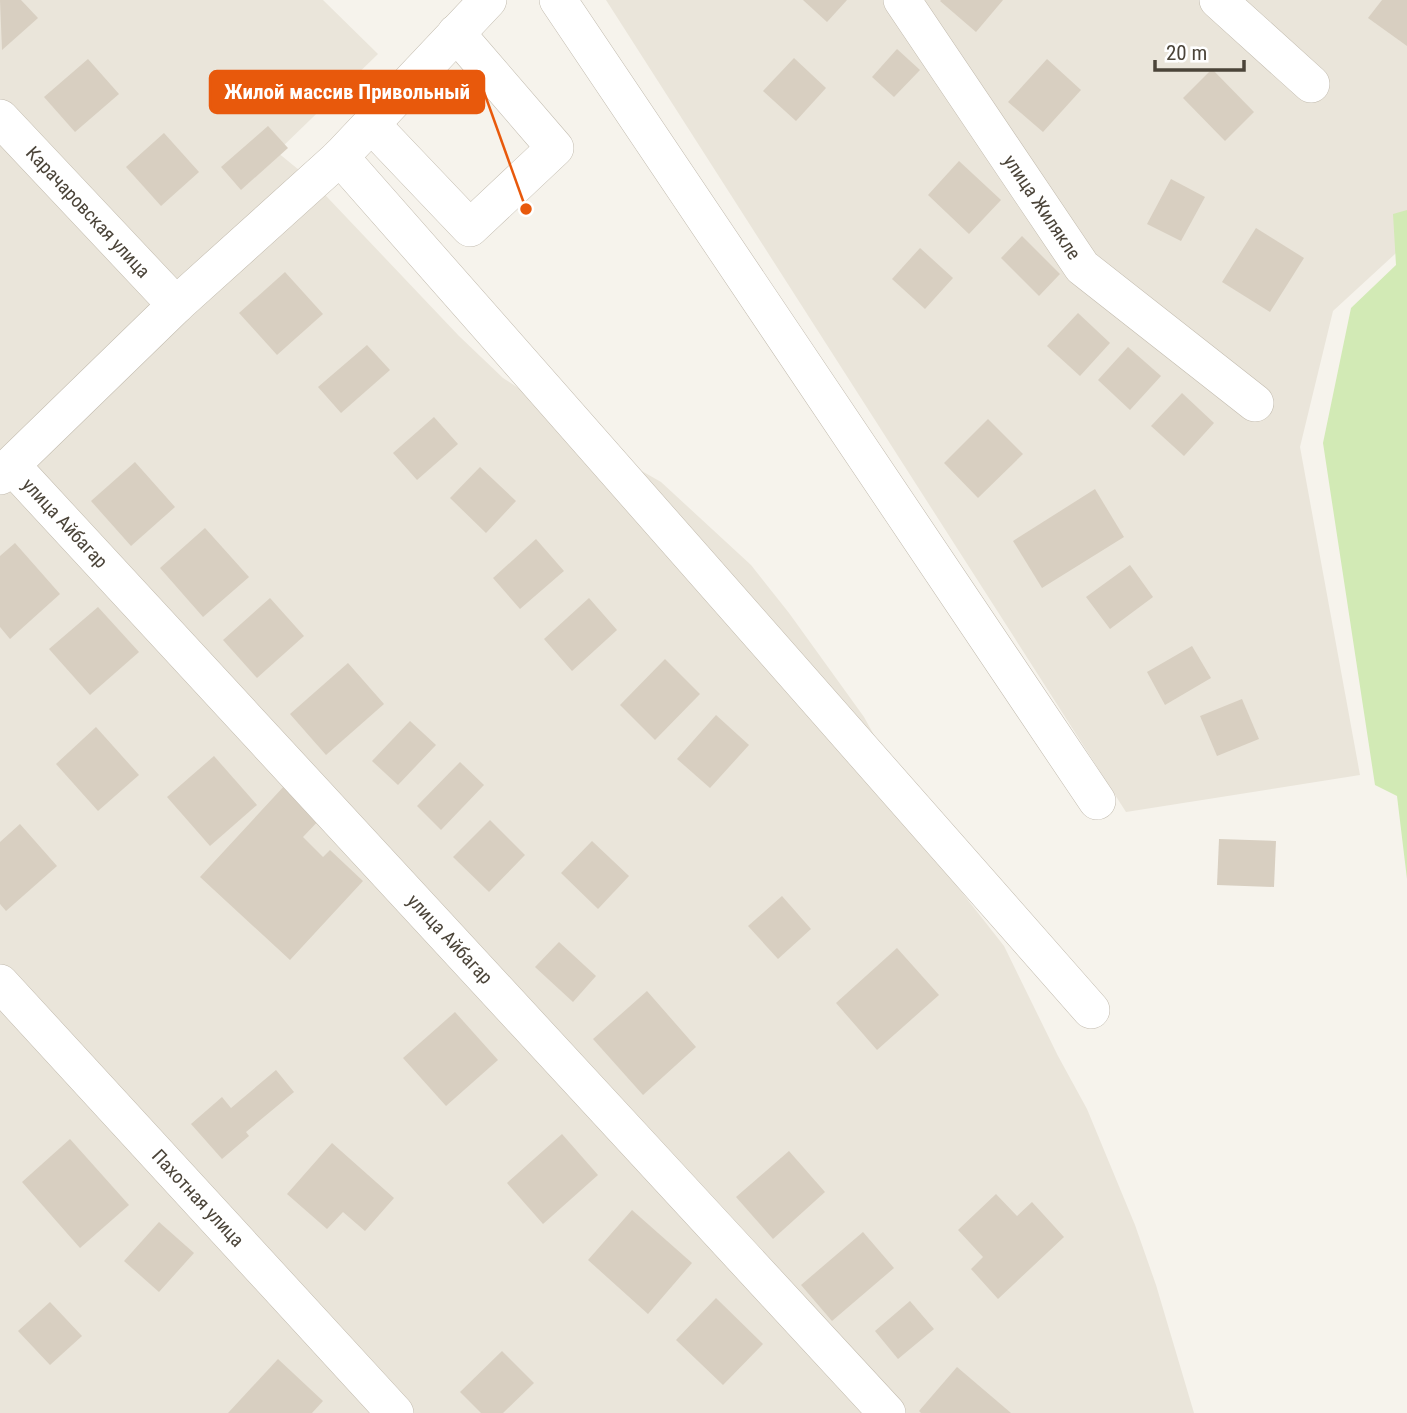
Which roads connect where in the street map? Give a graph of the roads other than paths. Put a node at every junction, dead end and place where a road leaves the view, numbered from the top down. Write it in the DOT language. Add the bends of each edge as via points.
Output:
graph roads {
  1 [pos="488,0"];
  2 [pos="558,0"];
  3 [pos="902,0"];
  4 [pos="1218,0"];
  5 [pos="457,33"];
  6 [pos="1311,84"];
  7 [pos="0,118"];
  8 [pos="371,124"];
  9 [pos="340,157"];
  10 [pos="176,305"];
  11 [pos="1255,403"];
  12 [pos="6,471"];
  13 [pos="1097,801"];
  14 [pos="0,983"];
  15 [pos="1091,1010"];
  16 [pos="395,1413"];
  17 [pos="887,1413"];
  1 -- 5 [label="street"];
  2 -- 13 [label="street"];
  3 -- 11 [label="street, улица Жилякле" via="1082,267"];
  4 -- 6 [label="street"];
  5 -- 8 [label="street"];
  5 -- 8 [label="street" via="555,148 470,228"];
  7 -- 10 [label="street, Карачаровская улица"];
  8 -- 9 [label="street"];
  9 -- 10 [label="street"];
  9 -- 15 [label="street"];
  10 -- 12 [label="street"];
  12 -- 17 [label="street, улица Айбагар"];
  14 -- 16 [label="street, Пахотная улица"];
}
